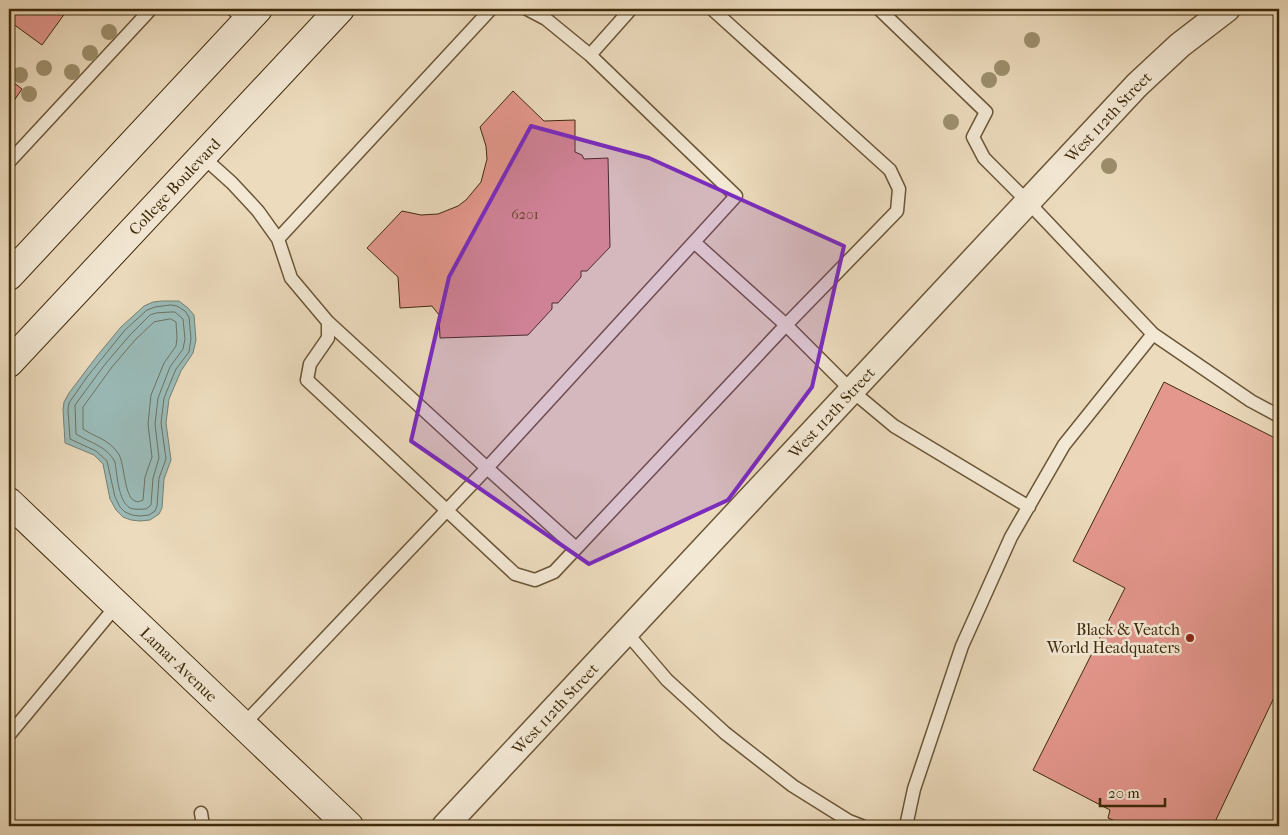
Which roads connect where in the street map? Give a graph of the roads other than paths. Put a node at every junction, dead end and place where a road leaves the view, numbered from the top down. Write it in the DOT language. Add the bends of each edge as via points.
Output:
graph roads {
  1 [pos="150,9"];
  2 [pos="340,9"];
  3 [pos="491,9"];
  4 [pos="527,9"];
  5 [pos="631,9"];
  6 [pos="712,9"];
  7 [pos="879,9"];
  8 [pos="1226,9"];
  9 [pos="246,13"];
  10 [pos="590,55"];
  11 [pos="202,156"];
  12 [pos="9,162"];
  13 [pos="1028,202"];
  14 [pos="278,239"];
  15 [pos="694,242"];
  16 [pos="9,276"];
  17 [pos="328,322"];
  18 [pos="786,325"];
  19 [pos="1153,334"];
  20 [pos="9,363"];
  21 [pos="852,391"];
  22 [pos="1279,416"];
  23 [pos="487,468"];
  24 [pos="9,502"];
  25 [pos="1029,506"];
  26 [pos="447,510"];
  27 [pos="576,548"];
  28 [pos="117,605"];
  29 [pos="626,632"];
  30 [pos="243,725"];
  31 [pos="9,735"];
  32 [pos="201,812"];
  33 [pos="203,826"];
  34 [pos="349,826"];
  35 [pos="445,826"];
  36 [pos="862,826"];
  37 [pos="906,826"];
  1 -- 12 [label="lane"];
  2 -- 11 [label="main road, College Boulevard"];
  3 -- 14 [label="lane"];
  4 -- 10 [label="lane" via="546,19"];
  5 -- 10 [label="lane"];
  6 -- 18 [label="lane" via="890,170 899,189 897,210"];
  7 -- 13 [label="lane" via="986,112 972,137 984,158"];
  8 -- 13 [label="street, West 112th Street" via="1137,85"];
  9 -- 16 [label="main road"];
  10 -- 15 [label="lane" via="736,196"];
  11 -- 14 [label="lane" via="258,211"];
  11 -- 20 [label="main road, College Boulevard"];
  13 -- 19 [label="lane"];
  13 -- 21 [label="street, West 112th Street"];
  14 -- 17 [label="lane" via="291,278"];
  15 -- 18 [label="lane"];
  15 -- 23 [label="lane"];
  17 -- 23 [label="lane"];
  17 -- 26 [label="lane" via="328,338 310,364 307,380"];
  18 -- 21 [label="lane"];
  18 -- 27 [label="lane"];
  19 -- 22 [label="lane" via="1251,401"];
  19 -- 25 [label="lane" via="1064,445"];
  21 -- 25 [label="lane" via="894,426"];
  21 -- 29 [label="street, West 112th Street"];
  23 -- 26 [label="lane"];
  23 -- 27 [label="lane"];
  24 -- 28 [label="main road, Lamar Avenue"];
  25 -- 37 [label="lane" via="1010,537 962,646 914,789"];
  26 -- 27 [label="lane" via="515,574 535,580 554,572"];
  26 -- 30 [label="lane"];
  28 -- 30 [label="main road, Lamar Avenue"];
  28 -- 31 [label="lane"];
  29 -- 35 [label="street, West 112th Street"];
  29 -- 36 [label="lane" via="666,680 725,733 793,786"];
  30 -- 34 [label="main road, Lamar Avenue"];
  32 -- 33 [label="lane"];
}
